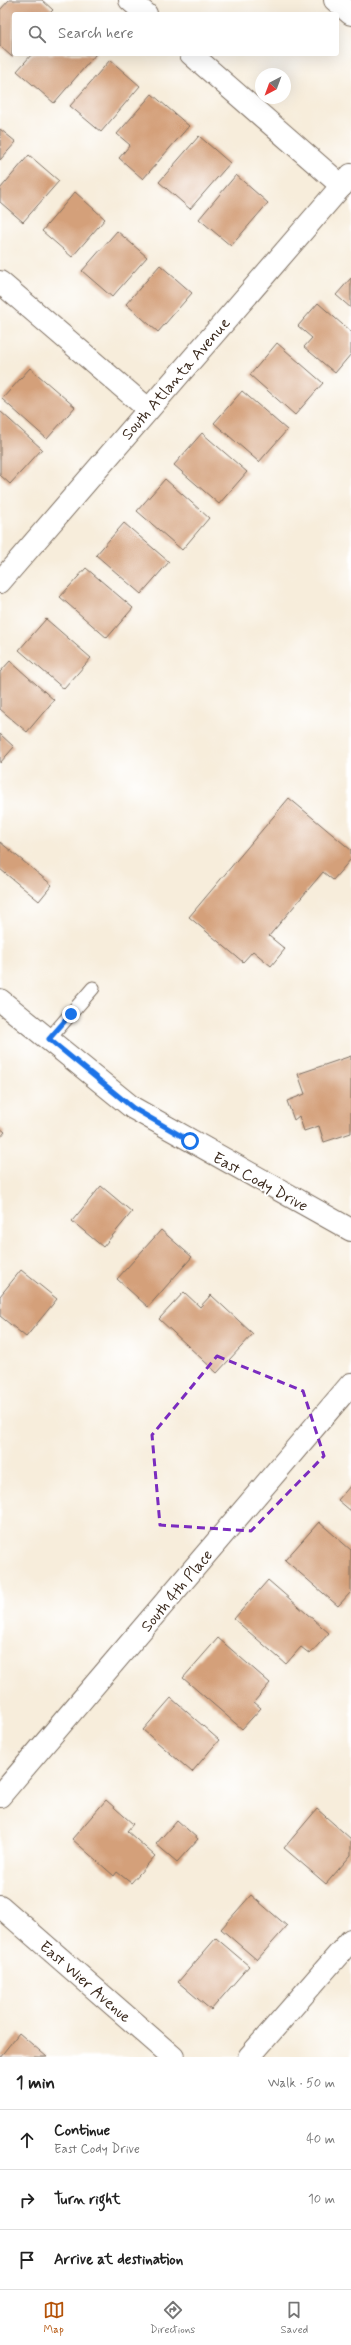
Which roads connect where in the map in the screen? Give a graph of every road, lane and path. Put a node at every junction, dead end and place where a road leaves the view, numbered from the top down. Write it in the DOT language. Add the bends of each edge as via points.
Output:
graph roads {
  1 [pos="130,0"];
  2 [pos="335,0"];
  3 [pos="144,12"];
  4 [pos="351,14"];
  5 [pos="193,56"];
  6 [pos="346,180"];
  7 [pos="0,282"];
  8 [pos="148,410"];
  9 [pos="0,582"];
  10 [pos="93,988"];
  11 [pos="0,1000"];
  12 [pos="49,1039"];
  13 [pos="351,1230"];
  14 [pos="351,1384"];
  15 [pos="0,1796"];
  16 [pos="0,1906"];
  17 [pos="351,1940"];
  18 [pos="160,2053"];
  19 [pos="249,2057"];
  1 -- 3 [label="street"];
  2 -- 4 [label="street"];
  5 -- 6 [label="street"];
  6 -- 8 [label="street, South Atlanta Avenue"];
  7 -- 8 [label="street"];
  8 -- 9 [label="street, South Atlanta Avenue"];
  10 -- 12 [label="lane"];
  11 -- 12 [label="street, East Cody Drive"];
  12 -- 13 [label="street, East Cody Drive" via="133,1108"];
  14 -- 15 [label="street, South 4th Place"];
  16 -- 18 [label="street, East Wier Avenue"];
  17 -- 19 [label="street"];
}
